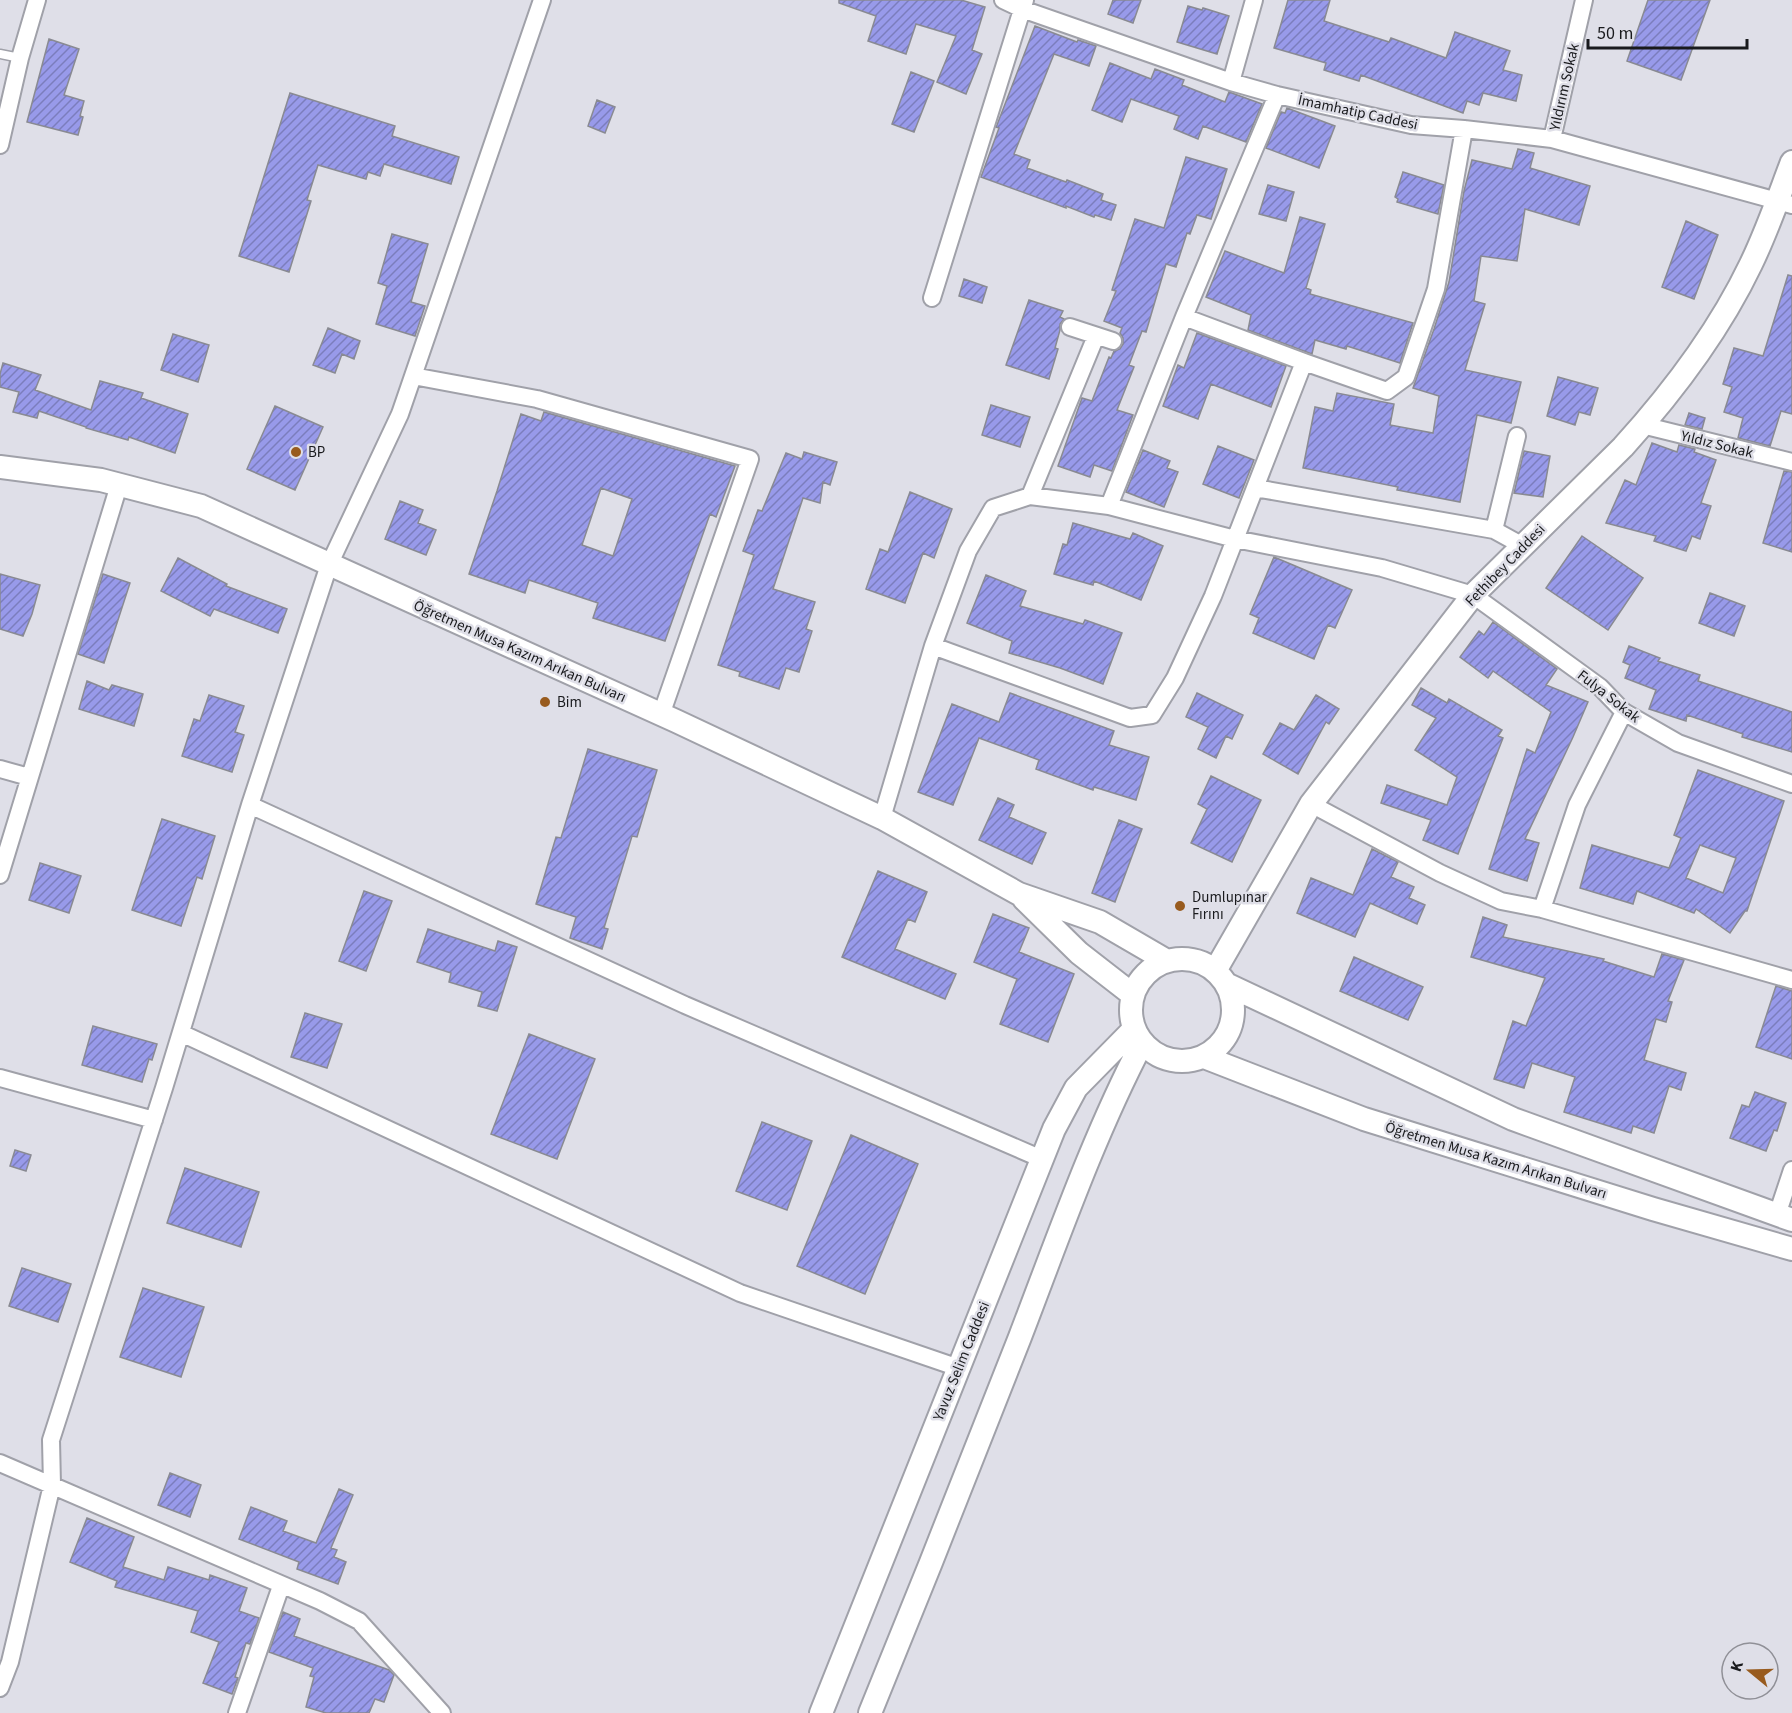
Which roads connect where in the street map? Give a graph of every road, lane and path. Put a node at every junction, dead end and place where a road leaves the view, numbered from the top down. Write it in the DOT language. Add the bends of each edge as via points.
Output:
graph roads {
  1 [pos="37,0"];
  2 [pos="542,0"];
  3 [pos="1003,0"];
  4 [pos="1254,0"];
  5 [pos="1584,0"];
  6 [pos="1023,5"];
  7 [pos="0,54"];
  8 [pos="20,58"];
  9 [pos="1231,82"];
  10 [pos="1277,95"];
  11 [pos="1464,129"];
  12 [pos="1552,139"];
  13 [pos="0,145"];
  14 [pos="1792,162"];
  15 [pos="1785,202"];
  16 [pos="932,298"];
  17 [pos="1184,317"];
  18 [pos="1071,327"];
  19 [pos="1096,336"];
  20 [pos="1113,341"];
  21 [pos="1304,362"];
  22 [pos="413,376"];
  23 [pos="1642,425"];
  24 [pos="1517,436"];
  25 [pos="1792,462"];
  26 [pos="0,467"];
  27 [pos="118,485"];
  28 [pos="1255,488"];
  29 [pos="1030,496"];
  30 [pos="1109,506"];
  31 [pos="1494,530"];
  32 [pos="1235,539"];
  33 [pos="1523,546"];
  34 [pos="328,565"];
  35 [pos="1473,595"];
  36 [pos="933,646"];
  37 [pos="1624,712"];
  38 [pos="661,715"];
  39 [pos="0,769"];
  40 [pos="29,777"];
  41 [pos="1792,784"];
  42 [pos="1311,804"];
  43 [pos="250,805"];
  44 [pos="882,818"];
  45 [pos="0,875"];
  46 [pos="1019,894"];
  47 [pos="1542,909"];
  48 [pos="1167,961"];
  49 [pos="1220,978"];
  50 [pos="1792,980"];
  51 [pos="1132,995"];
  52 [pos="181,1033"];
  53 [pos="1138,1036"];
  54 [pos="1204,1057"];
  55 [pos="0,1078"];
  56 [pos="154,1120"];
  57 [pos="1042,1159"];
  58 [pos="1792,1170"];
  59 [pos="1785,1218"];
  60 [pos="1792,1249"];
  61 [pos="958,1368"];
  62 [pos="0,1463"];
  63 [pos="52,1485"];
  64 [pos="281,1586"];
  65 [pos="0,1688"];
  66 [pos="237,1713"];
  67 [pos="442,1713"];
  68 [pos="821,1713"];
  69 [pos="870,1713"];
  1 -- 8 [label="street"];
  2 -- 22 [label="street"];
  3 -- 6 [label="street, İmamhatip Caddesi"];
  4 -- 9 [label="street"];
  5 -- 12 [label="street, Yıldırım Sokak"];
  6 -- 9 [label="street, İmamhatip Caddesi"];
  6 -- 16 [label="street"];
  7 -- 8 [label="lane"];
  8 -- 13 [label="street"];
  9 -- 10 [label="street, İmamhatip Caddesi"];
  10 -- 11 [label="street, İmamhatip Caddesi" via="1411,125"];
  10 -- 17 [label="street"];
  11 -- 12 [label="street, İmamhatip Caddesi"];
  11 -- 21 [label="street" via="1436,289 1406,377 1387,391"];
  12 -- 15 [label="street, İmamhatip Caddesi"];
  14 -- 15 [label="street, Fethibey Caddesi"];
  15 -- 23 [label="street, Fethibey Caddesi" via="1708,339"];
  17 -- 21 [label="street"];
  17 -- 30 [label="street"];
  18 -- 19 [label="street"];
  19 -- 20 [label="street"];
  19 -- 29 [label="street"];
  21 -- 28 [label="street"];
  22 -- 34 [label="street" via="400,414"];
  22 -- 38 [label="street" via="537,399 750,459"];
  23 -- 25 [label="street, Yıldız Sokak"];
  23 -- 33 [label="street, Fethibey Caddesi"];
  24 -- 31 [label="street"];
  26 -- 27 [label="street, Öğretmen Musa Kazım Arıkan Bulvarı"];
  27 -- 34 [label="street, Öğretmen Musa Kazım Arıkan Bulvarı" via="201,506"];
  27 -- 40 [label="street"];
  28 -- 31 [label="street"];
  28 -- 32 [label="street"];
  29 -- 30 [label="street, Fulya Sokak"];
  29 -- 36 [label="street" via="993,508 968,551"];
  30 -- 32 [label="street, Fulya Sokak"];
  31 -- 33 [label="street"];
  32 -- 35 [label="street, Fulya Sokak" via="1382,568"];
  32 -- 36 [label="street" via="1175,678 1152,715 1130,718"];
  33 -- 35 [label="street, Fethibey Caddesi"];
  34 -- 38 [label="street, Öğretmen Musa Kazım Arıkan Bulvarı"];
  34 -- 43 [label="street"];
  35 -- 37 [label="street, Fulya Sokak" via="1599,687"];
  35 -- 42 [label="street, Fethibey Caddesi"];
  36 -- 44 [label="street"];
  37 -- 41 [label="street, Fulya Sokak" via="1678,743"];
  37 -- 47 [label="street" via="1577,804"];
  38 -- 44 [label="street, Öğretmen Musa Kazım Arıkan Bulvarı"];
  39 -- 40 [label="street"];
  40 -- 45 [label="street"];
  42 -- 47 [label="street" via="1470,887 1501,901"];
  42 -- 49 [label="street, Fethibey Caddesi"];
  43 -- 52 [label="street"];
  43 -- 57 [label="street" via="685,1005"];
  44 -- 46 [label="street, Öğretmen Musa Kazım Arıkan Bulvarı"];
  46 -- 48 [label="street, Öğretmen Musa Kazım Arıkan Bulvarı" via="1100,922"];
  46 -- 51 [label="street, Öğretmen Musa Kazım Arıkan Bulvarı" via="1079,952"];
  47 -- 50 [label="street"];
  48 -- 49 [label="street" via="1200,962"];
  48 -- 51 [label="street" via="1152,968"];
  49 -- 54 [label="street" via="1232,1000 1232,1017 1218,1047"];
  49 -- 59 [label="street" via="1513,1119"];
  51 -- 53 [label="street" via="1131,1012"];
  52 -- 56 [label="street"];
  52 -- 61 [label="street" via="740,1293"];
  53 -- 54 [label="street" via="1155,1054 1171,1061"];
  53 -- 57 [label="street, Yavuz Selim Caddesi" via="1076,1088"];
  53 -- 69 [label="street"];
  54 -- 60 [label="street, Öğretmen Musa Kazım Arıkan Bulvarı" via="1364,1119"];
  55 -- 56 [label="street"];
  56 -- 63 [label="street" via="51,1440"];
  57 -- 61 [label="street, Yavuz Selim Caddesi"];
  58 -- 59 [label="street"];
  61 -- 68 [label="street, Yavuz Selim Caddesi"];
  62 -- 63 [label="street"];
  63 -- 64 [label="street"];
  63 -- 65 [label="street" via="10,1662"];
  64 -- 66 [label="street"];
  64 -- 67 [label="street" via="359,1621"];
}
